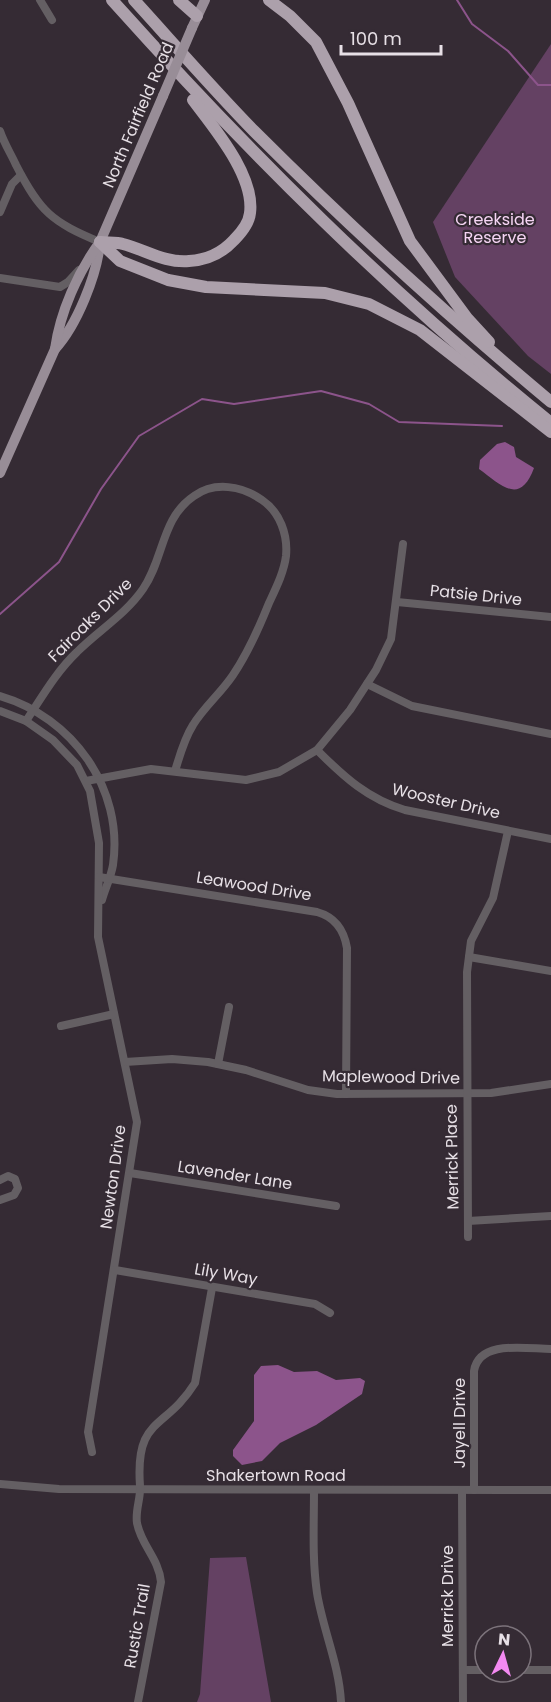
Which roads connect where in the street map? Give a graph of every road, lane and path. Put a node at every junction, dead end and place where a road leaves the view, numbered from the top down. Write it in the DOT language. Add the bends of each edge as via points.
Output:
graph roads {
  1 [pos="40,0"];
  2 [pos="112,0"];
  3 [pos="134,0"];
  4 [pos="179,0"];
  5 [pos="205,0"];
  6 [pos="269,0"];
  7 [pos="52,20"];
  8 [pos="195,22"];
  9 [pos="156,49"];
  10 [pos="0,131"];
  11 [pos="21,175"];
  12 [pos="0,212"];
  13 [pos="100,242"];
  14 [pos="87,260"];
  15 [pos="0,278"];
  16 [pos="55,349"];
  17 [pos="534,388"];
  18 [pos="551,402"];
  19 [pos="551,423"];
  20 [pos="551,432"];
  21 [pos="0,472"];
  22 [pos="403,544"];
  23 [pos="397,602"];
  24 [pos="551,617"];
  25 [pos="367,684"];
  26 [pos="0,696"];
  27 [pos="34,709"];
  28 [pos="0,711"];
  29 [pos="26,721"];
  30 [pos="551,734"];
  31 [pos="317,750"];
  32 [pos="176,771"];
  33 [pos="99,778"];
  34 [pos="86,781"];
  35 [pos="508,831"];
  36 [pos="551,839"];
  37 [pos="99,877"];
  38 [pos="109,878"];
  39 [pos="99,909"];
  40 [pos="469,957"];
  41 [pos="551,971"];
  42 [pos="229,1007"];
  43 [pos="114,1014"];
  44 [pos="61,1026"];
  45 [pos="125,1062"];
  46 [pos="218,1064"];
  47 [pos="551,1084"];
  48 [pos="346,1094"];
  49 [pos="467,1094"];
  50 [pos="130,1173"];
  51 [pos="0,1180"];
  52 [pos="0,1200"];
  53 [pos="336,1206"];
  54 [pos="551,1216"];
  55 [pos="468,1221"];
  56 [pos="468,1238"];
  57 [pos="115,1270"];
  58 [pos="212,1287"];
  59 [pos="330,1313"];
  60 [pos="551,1349"];
  61 [pos="92,1452"];
  62 [pos="0,1484"];
  63 [pos="141,1489"];
  64 [pos="314,1490"];
  65 [pos="462,1490"];
  66 [pos="474,1490"];
  67 [pos="551,1490"];
  68 [pos="463,1670"];
  69 [pos="473,1670"];
  70 [pos="533,1670"];
  71 [pos="551,1670"];
  72 [pos="138,1702"];
  73 [pos="340,1702"];
  74 [pos="463,1702"];
  1 -- 7 [label="street"];
  2 -- 9 [label="highway"];
  3 -- 17 [label="highway" via="331,207"];
  4 -- 8 [label="highway"];
  5 -- 8 [label="main road, North Fairfield Road"];
  6 -- 17 [label="highway" via="316,42 339,83 410,241 467,318"];
  8 -- 13 [label="main road, North Fairfield Road, bridge"];
  9 -- 13 [label="highway" via="236,165 250,195 250,215 242,232 226,249 189,261 161,259 122,243"];
  9 -- 19 [label="highway" via="306,207 490,374"];
  10 -- 11 [label="street"];
  11 -- 12 [label="street" via="12,184"];
  11 -- 13 [label="street" via="35,201 52,218"];
  13 -- 14 [label="main road, North Fairfield Road"];
  13 -- 16 [label="main road, North Fairfield Road" via="98,264 66,337"];
  13 -- 20 [label="highway" via="120,261 168,280 206,287 325,293 369,304 420,330"];
  14 -- 15 [label="street" via="60,287"];
  14 -- 16 [label="main road, North Fairfield Road" via="60,324"];
  16 -- 21 [label="main road, North Fairfield Road"];
  17 -- 18 [label="highway"];
  22 -- 23 [label="street"];
  23 -- 24 [label="street, Patsie Drive"];
  23 -- 25 [label="street" via="392,639"];
  25 -- 30 [label="street" via="412,706"];
  25 -- 31 [label="street"];
  26 -- 27 [label="street, Newton Drive"];
  27 -- 29 [label="street, Fairoaks Drive"];
  27 -- 32 [label="street, Fairoaks Drive" via="65,664 143,589 178,509 211,488 246,491 266,503 279,520 286,541 284,565 244,657 192,725"];
  27 -- 33 [label="street, Newton Drive" via="72,738"];
  28 -- 29 [label="street, Newton Drive"];
  29 -- 34 [label="street, Newton Drive" via="66,752"];
  31 -- 32 [label="street" via="279,772 246,780"];
  31 -- 35 [label="street, Wooster Drive" via="359,789 383,802"];
  32 -- 33 [label="street" via="151,769"];
  33 -- 34 [label="street"];
  33 -- 38 [label="street, Newton Drive" via="113,829 113,866"];
  34 -- 37 [label="street, Newton Drive" via="98,825"];
  35 -- 36 [label="street, Wooster Drive"];
  35 -- 40 [label="street, Merrick Place" via="493,898 471,941"];
  37 -- 38 [label="street, Leawood Drive"];
  37 -- 39 [label="street, Newton Drive"];
  38 -- 39 [label="street, Newton Drive"];
  38 -- 48 [label="street, Leawood Drive" via="317,912 335,921 347,948"];
  39 -- 43 [label="street, Newton Drive" via="98,937"];
  40 -- 41 [label="street"];
  40 -- 49 [label="street, Merrick Place"];
  42 -- 46 [label="street"];
  43 -- 44 [label="street"];
  43 -- 45 [label="street, Newton Drive"];
  45 -- 46 [label="street, Maplewood Drive" via="172,1059"];
  45 -- 50 [label="street, Newton Drive" via="137,1122"];
  46 -- 48 [label="street, Maplewood Drive" via="308,1090"];
  47 -- 49 [label="street, Maplewood Drive"];
  48 -- 49 [label="street, Maplewood Drive"];
  49 -- 55 [label="street, Merrick Place"];
  50 -- 53 [label="street, Lavender Lane"];
  50 -- 57 [label="street, Newton Drive"];
  51 -- 52 [label="street" via="8,1176 15,1179 18,1188 14,1195"];
  54 -- 55 [label="street"];
  55 -- 56 [label="street, Merrick Place"];
  57 -- 58 [label="street, Lily Way"];
  57 -- 61 [label="street, Newton Drive" via="88,1432"];
  58 -- 59 [label="street, Lily Way" via="315,1304"];
  58 -- 63 [label="street, Rustic Trail" via="195,1383 153,1425 144,1440 139,1460"];
  60 -- 66 [label="street, Jayell Drive" via="495,1349 479,1357 474,1371"];
  62 -- 63 [label="street, Shakertown Road"];
  63 -- 64 [label="street, Shakertown Road"];
  63 -- 72 [label="street, Rustic Trail" via="137,1523 157,1564 161,1582"];
  64 -- 65 [label="street, Shakertown Road"];
  64 -- 73 [label="street" via="315,1575 337,1669"];
  65 -- 66 [label="street, Shakertown Road"];
  65 -- 68 [label="street, Merrick Drive"];
  66 -- 67 [label="street, Shakertown Road"];
  68 -- 69 [label="street"];
  68 -- 74 [label="street, Merrick Drive"];
  70 -- 71 [label="street"];
}
